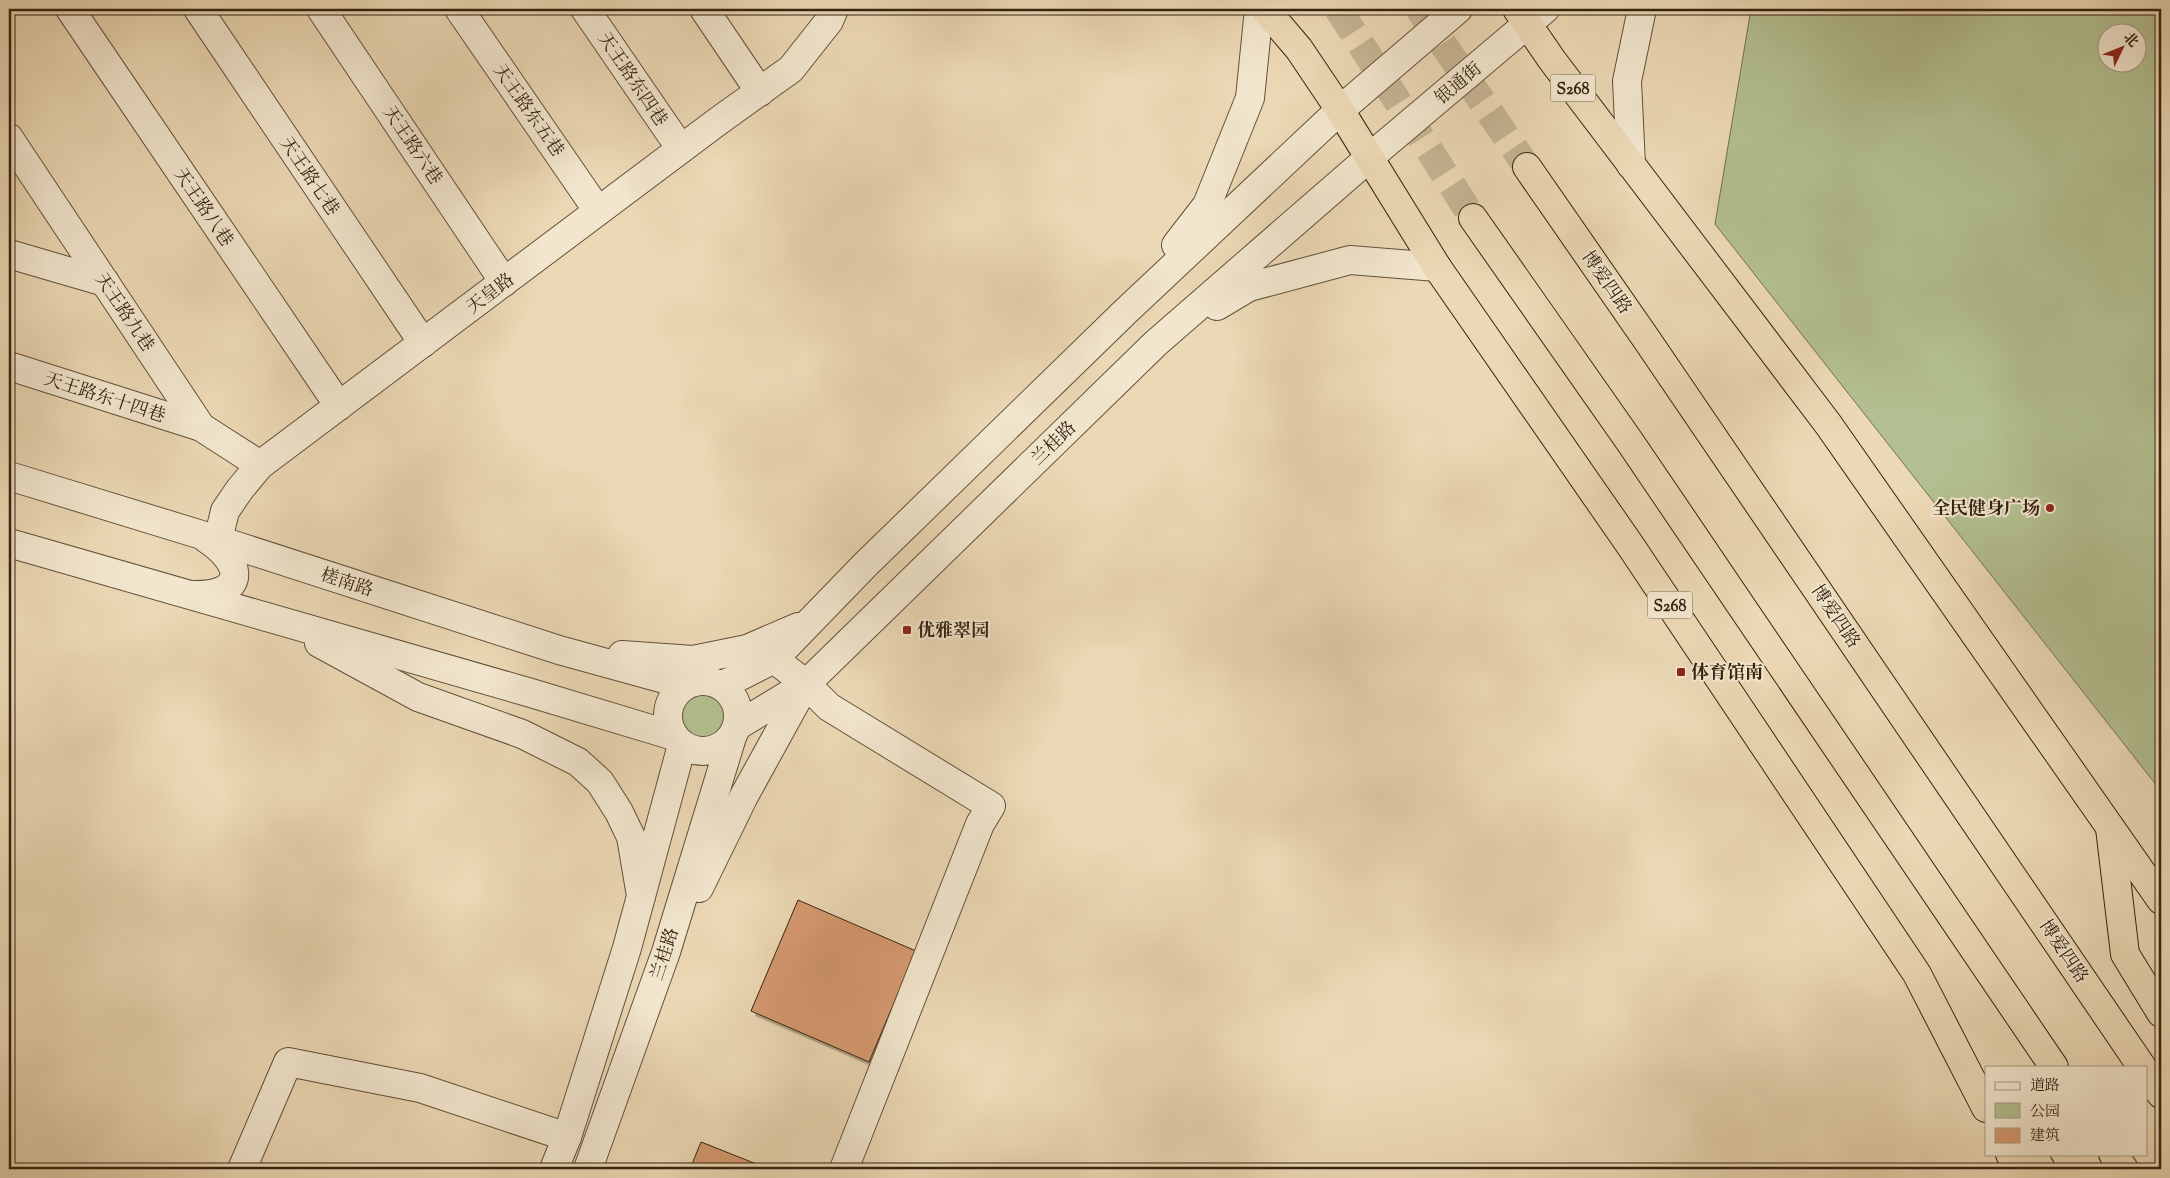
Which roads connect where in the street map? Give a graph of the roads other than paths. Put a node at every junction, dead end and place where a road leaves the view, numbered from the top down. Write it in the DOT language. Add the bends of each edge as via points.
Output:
graph roads {
  1 [pos="70,9"];
  2 [pos="198,9"];
  3 [pos="321,9"];
  4 [pos="459,9"];
  5 [pos="585,9"];
  6 [pos="704,9"];
  7 [pos="834,9"];
  8 [pos="1259,9"];
  9 [pos="1265,9"];
  10 [pos="1458,9"];
  11 [pos="1642,9"];
  12 [pos="1530,14"];
  13 [pos="760,92"];
  14 [pos="1340,110"];
  15 [pos="11,144"];
  16 [pos="681,150"];
  17 [pos="1370,157"];
  18 [pos="1632,165"];
  19 [pos="1527,167"];
  20 [pos="598,211"];
  21 [pos="1472,218"];
  22 [pos="9,254"];
  23 [pos="1437,267"];
  24 [pos="105,282"];
  25 [pos="504,282"];
  26 [pos="1124,312"];
  27 [pos="423,343"];
  28 [pos="1156,343"];
  29 [pos="9,366"];
  30 [pos="338,406"];
  31 [pos="201,427"];
  32 [pos="260,465"];
  33 [pos="9,476"];
  34 [pos="211,538"];
  35 [pos="9,543"];
  36 [pos="186,594"];
  37 [pos="274,619"];
  38 [pos="809,623"];
  39 [pos="559,650"];
  40 [pos="774,659"];
  41 [pos="806,684"];
  42 [pos="686,685"];
  43 [pos="720,686"];
  44 [pos="734,732"];
  45 [pos="678,740"];
  46 [pos="2110,825"];
  47 [pos="641,896"];
  48 [pos="2161,900"];
  49 [pos="666,952"];
  50 [pos="1917,974"];
  51 [pos="2161,1013"];
  52 [pos="2053,1066"];
  53 [pos="2141,1066"];
  54 [pos="1985,1071"];
  55 [pos="2148,1075"];
  56 [pos="2161,1094"];
  57 [pos="1985,1106"];
  58 [pos="567,1137"];
  59 [pos="2011,1156"];
  60 [pos="2033,1156"];
  61 [pos="2114,1156"];
  62 [pos="242,1169"];
  63 [pos="554,1169"];
  64 [pos="588,1169"];
  65 [pos="844,1169"];
  66 [pos="2018,1169"];
  67 [pos="2041,1169"];
  68 [pos="2124,1169"];
  1 -- 30 [label="street, 天王路八巷"];
  2 -- 27 [label="street, 天王路七巷"];
  3 -- 25 [label="street, 天王路六巷"];
  4 -- 20 [label="street, 天王路东五巷"];
  5 -- 16 [label="street, 天王路东四巷"];
  6 -- 13 [label="street"];
  7 -- 13 [label="street, 天皇路" via="829,21 791,69"];
  8 -- 26 [label="street" via="1250,98 1207,205"];
  9 -- 14 [label="highway, S268" via="1298,49"];
  10 -- 14 [label="street"];
  11 -- 18 [label="street" via="1627,81"];
  12 -- 17 [label="street, 银通街"];
  12 -- 18 [label="highway, S268" via="1552,60"];
  13 -- 16 [label="street, 天皇路"];
  14 -- 17 [label="highway, S268"];
  14 -- 26 [label="street"];
  15 -- 24 [label="street, 天王路九巷"];
  16 -- 20 [label="street, 天皇路"];
  17 -- 23 [label="highway, S268"];
  17 -- 28 [label="street, 兰桂路"];
  18 -- 46 [label="highway, S268" via="1828,424"];
  19 -- 53 [label="highway, 博爱四路"];
  20 -- 25 [label="street, 天皇路"];
  21 -- 52 [label="highway" via="1630,442"];
  22 -- 24 [label="street"];
  23 -- 28 [label="street" via="1350,260 1249,287"];
  23 -- 50 [label="highway, S268" via="1635,553"];
  24 -- 31 [label="street, 天王路九巷"];
  25 -- 27 [label="street, 天皇路"];
  26 -- 38 [label="street"];
  27 -- 30 [label="street, 天皇路"];
  28 -- 41 [label="street, 兰桂路"];
  29 -- 31 [label="street, 天王路东十四巷"];
  30 -- 32 [label="street, 天皇路"];
  31 -- 32 [label="street, 天王路九巷"];
  32 -- 34 [label="street, 天皇路" via="225,511"];
  33 -- 34 [label="street, 槎南路"];
  34 -- 36 [label="street" via="232,561 234,579 225,589 212,595"];
  34 -- 39 [label="street, 槎南路"];
  35 -- 36 [label="street"];
  36 -- 37 [label="street"];
  37 -- 45 [label="street"];
  37 -- 47 [label="street" via="418,697 522,734 578,762 600,782 627,828"];
  38 -- 39 [label="street" via="747,649 693,660"];
  38 -- 40 [label="street"];
  39 -- 42 [label="street, 槎南路"];
  40 -- 41 [label="street"];
  40 -- 43 [label="street"];
  41 -- 44 [label="street, 兰桂路"];
  41 -- 49 [label="street" via="744,796"];
  41 -- 65 [label="street" via="829,707 991,806 980,824"];
  42 -- 43 [label="street" via="704,682"];
  42 -- 45 [label="street" via="676,694 668,714 669,726"];
  43 -- 44 [label="street" via="736,704 738,715"];
  44 -- 45 [label="street" via="724,745 703,752"];
  44 -- 49 [label="street, 兰桂路"];
  45 -- 47 [label="street, 兰桂路"];
  46 -- 48 [label="highway, S268"];
  46 -- 51 [label="highway" via="2125,954"];
  47 -- 58 [label="street, 兰桂路"];
  49 -- 64 [label="street, 兰桂路"];
  50 -- 54 [label="highway" via="1963,1028"];
  50 -- 57 [label="highway, S268"];
  55 -- 56 [label="highway"];
  58 -- 62 [label="street" via="420,1088 288,1062"];
  58 -- 63 [label="street, 兰桂路"];
  59 -- 66 [label="highway"];
  60 -- 67 [label="highway"];
  61 -- 68 [label="highway"];
}
